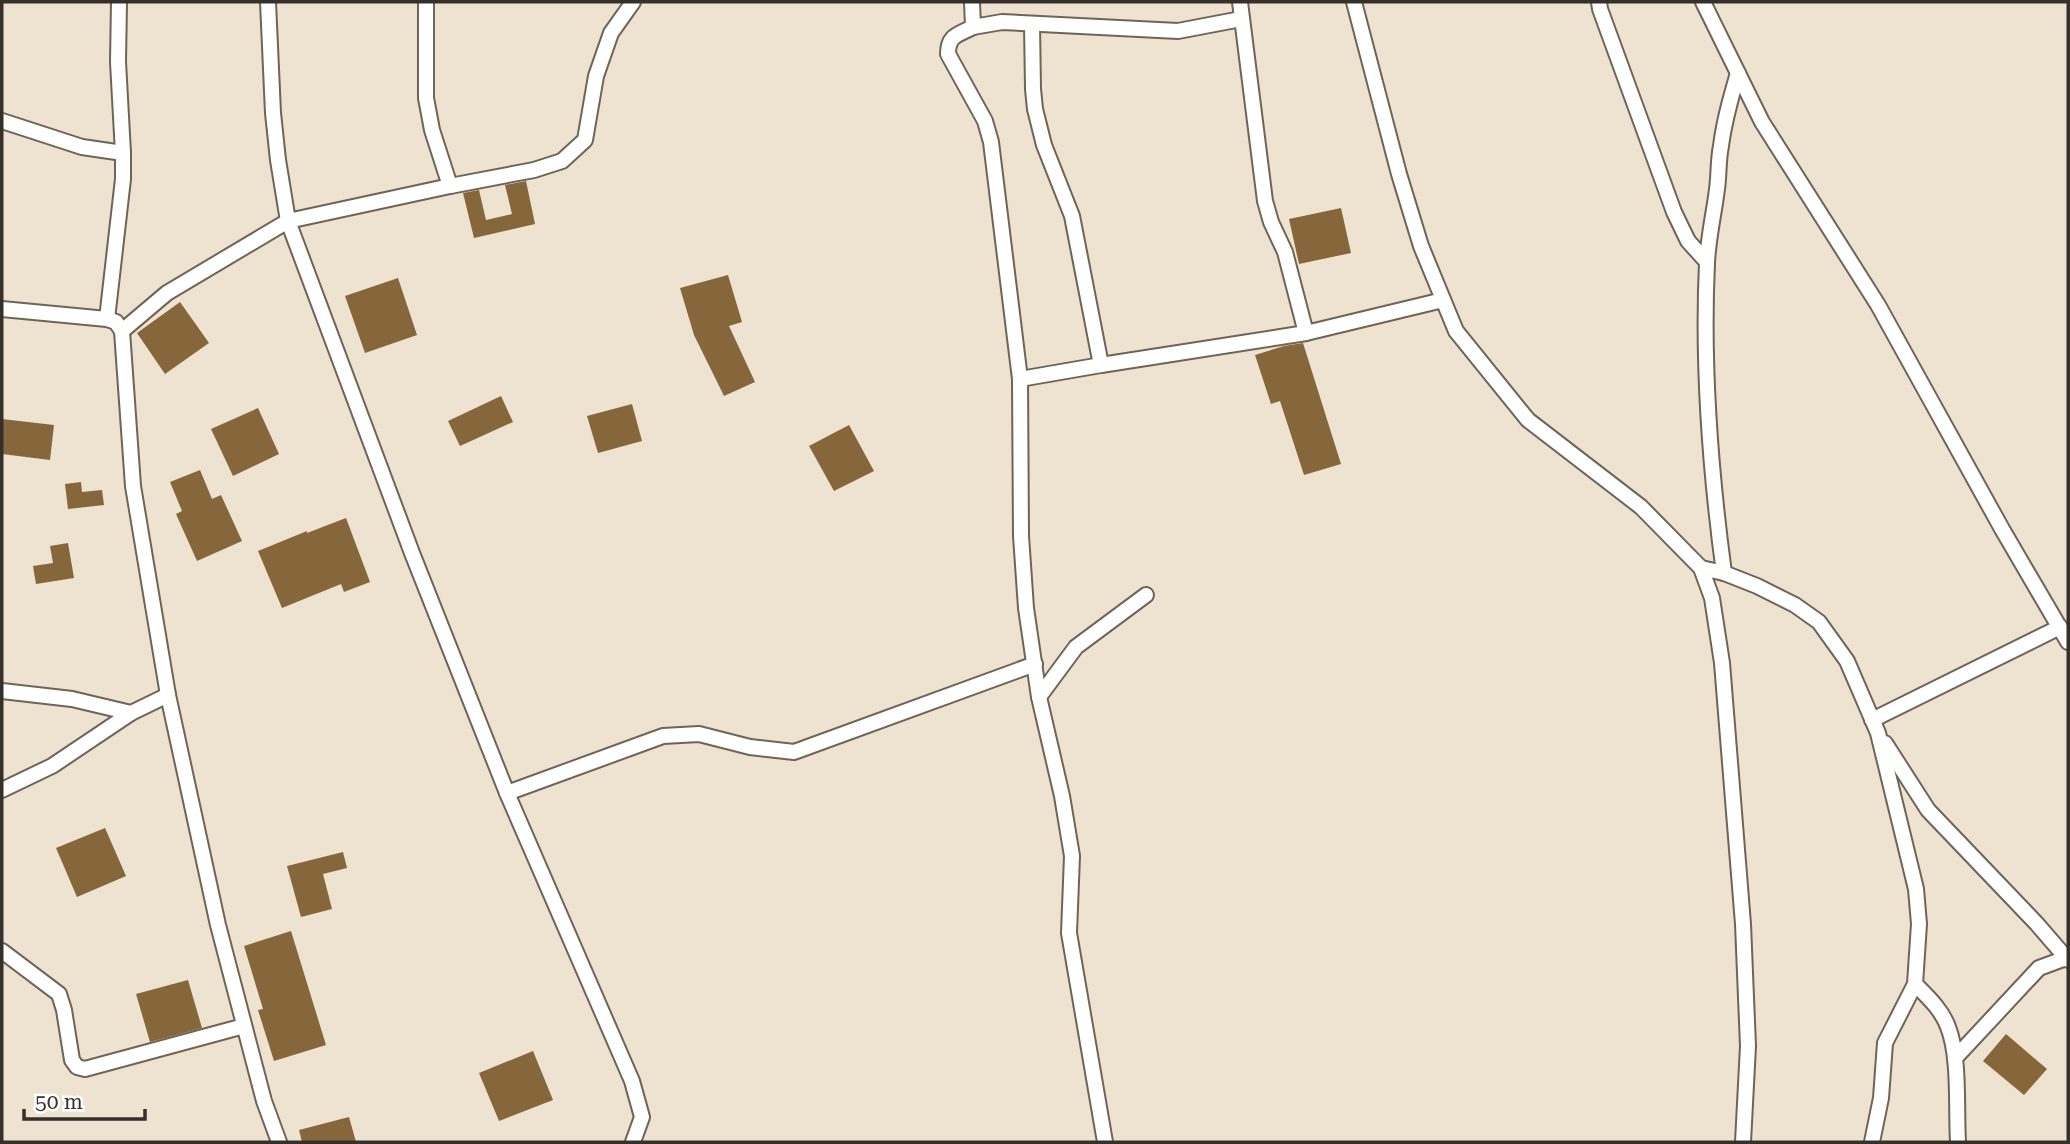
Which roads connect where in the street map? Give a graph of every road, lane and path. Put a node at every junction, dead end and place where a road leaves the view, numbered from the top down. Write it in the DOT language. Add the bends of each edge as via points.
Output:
graph roads {
  1 [pos="119,2"];
  2 [pos="268,2"];
  3 [pos="426,2"];
  4 [pos="634,2"];
  5 [pos="972,2"];
  6 [pos="1240,2"];
  7 [pos="1354,2"];
  8 [pos="1599,2"];
  9 [pos="1703,2"];
  10 [pos="1241,19"];
  11 [pos="1032,24"];
  12 [pos="973,27"];
  13 [pos="1738,73"];
  14 [pos="2,121"];
  15 [pos="123,153"];
  16 [pos="450,186"];
  17 [pos="288,221"];
  18 [pos="1707,262"];
  19 [pos="1444,300"];
  20 [pos="2,309"];
  21 [pos="107,319"];
  22 [pos="122,331"];
  23 [pos="1306,333"];
  24 [pos="1101,365"];
  25 [pos="1020,379"];
  26 [pos="1701,568"];
  27 [pos="1724,573"];
  28 [pos="1146,595"];
  29 [pos="2060,626"];
  30 [pos="2068,642"];
  31 [pos="1035,664"];
  32 [pos="2,691"];
  33 [pos="168,695"];
  34 [pos="1040,697"];
  35 [pos="131,713"];
  36 [pos="1875,727"];
  37 [pos="2,790"];
  38 [pos="507,793"];
  39 [pos="2,951"];
  40 [pos="2067,959"];
  41 [pos="1915,984"];
  42 [pos="244,1026"];
  43 [pos="1956,1057"];
  44 [pos="279,1142"];
  45 [pos="633,1142"];
  46 [pos="1105,1142"];
  47 [pos="1743,1142"];
  48 [pos="1872,1142"];
  49 [pos="1958,1142"];
  1 -- 15 [label="street"];
  2 -- 17 [label="street" via="273,113"];
  3 -- 16 [label="street" via="426,98"];
  4 -- 16 [label="street" via="611,33 596,76 585,140 562,161"];
  5 -- 12 [label="street"];
  6 -- 10 [label="street"];
  7 -- 19 [label="street" via="1399,174"];
  8 -- 18 [label="street" via="1674,212 1688,241"];
  9 -- 13 [label="street"];
  10 -- 11 [label="street" via="1178,31"];
  10 -- 23 [label="street" via="1265,201 1285,252"];
  11 -- 12 [label="street" via="1002,22"];
  11 -- 24 [label="street" via="1035,109 1072,216"];
  12 -- 25 [label="street" via="952,38 948,54 985,121 991,142"];
  13 -- 18 [label="street" via="1720,148"];
  13 -- 29 [label="street" via="1762,122 1878,305"];
  14 -- 15 [label="street" via="82,147"];
  15 -- 21 [label="street"];
  16 -- 17 [label="street"];
  17 -- 22 [label="street" via="167,293"];
  17 -- 38 [label="street"];
  18 -- 27 [label="street" via="1709,450"];
  19 -- 23 [label="street"];
  19 -- 26 [label="street" via="1456,331 1528,420 1641,507"];
  20 -- 21 [label="street"];
  21 -- 22 [label="street"];
  22 -- 33 [label="street" via="133,486"];
  23 -- 24 [label="street"];
  24 -- 25 [label="street"];
  25 -- 31 [label="street" via="1021,536"];
  26 -- 27 [label="street"];
  26 -- 47 [label="street" via="1712,598 1722,663 1742,924 1748,1046"];
  27 -- 36 [label="street" via="1795,604 1819,622 1847,661"];
  28 -- 34 [label="street" via="1076,647"];
  29 -- 30 [label="street"];
  29 -- 36 [label="street"];
  31 -- 34 [label="street"];
  31 -- 38 [label="street" via="794,752 699,734 663,736"];
  32 -- 35 [label="street" via="72,699"];
  33 -- 35 [label="street"];
  33 -- 42 [label="street"];
  34 -- 46 [label="street" via="1072,856 1069,933"];
  35 -- 37 [label="street" via="52,766"];
  36 -- 40 [label="street" via="1928,810"];
  36 -- 41 [label="street" via="1916,889"];
  38 -- 45 [label="street" via="632,1081 642,1117"];
  39 -- 42 [label="street" via="59,994 77,1068"];
  40 -- 43 [label="street" via="2039,968"];
  41 -- 43 [label="street" via="1948,1027"];
  41 -- 48 [label="street" via="1885,1043"];
  42 -- 44 [label="street"];
  43 -- 49 [label="street"];
}
